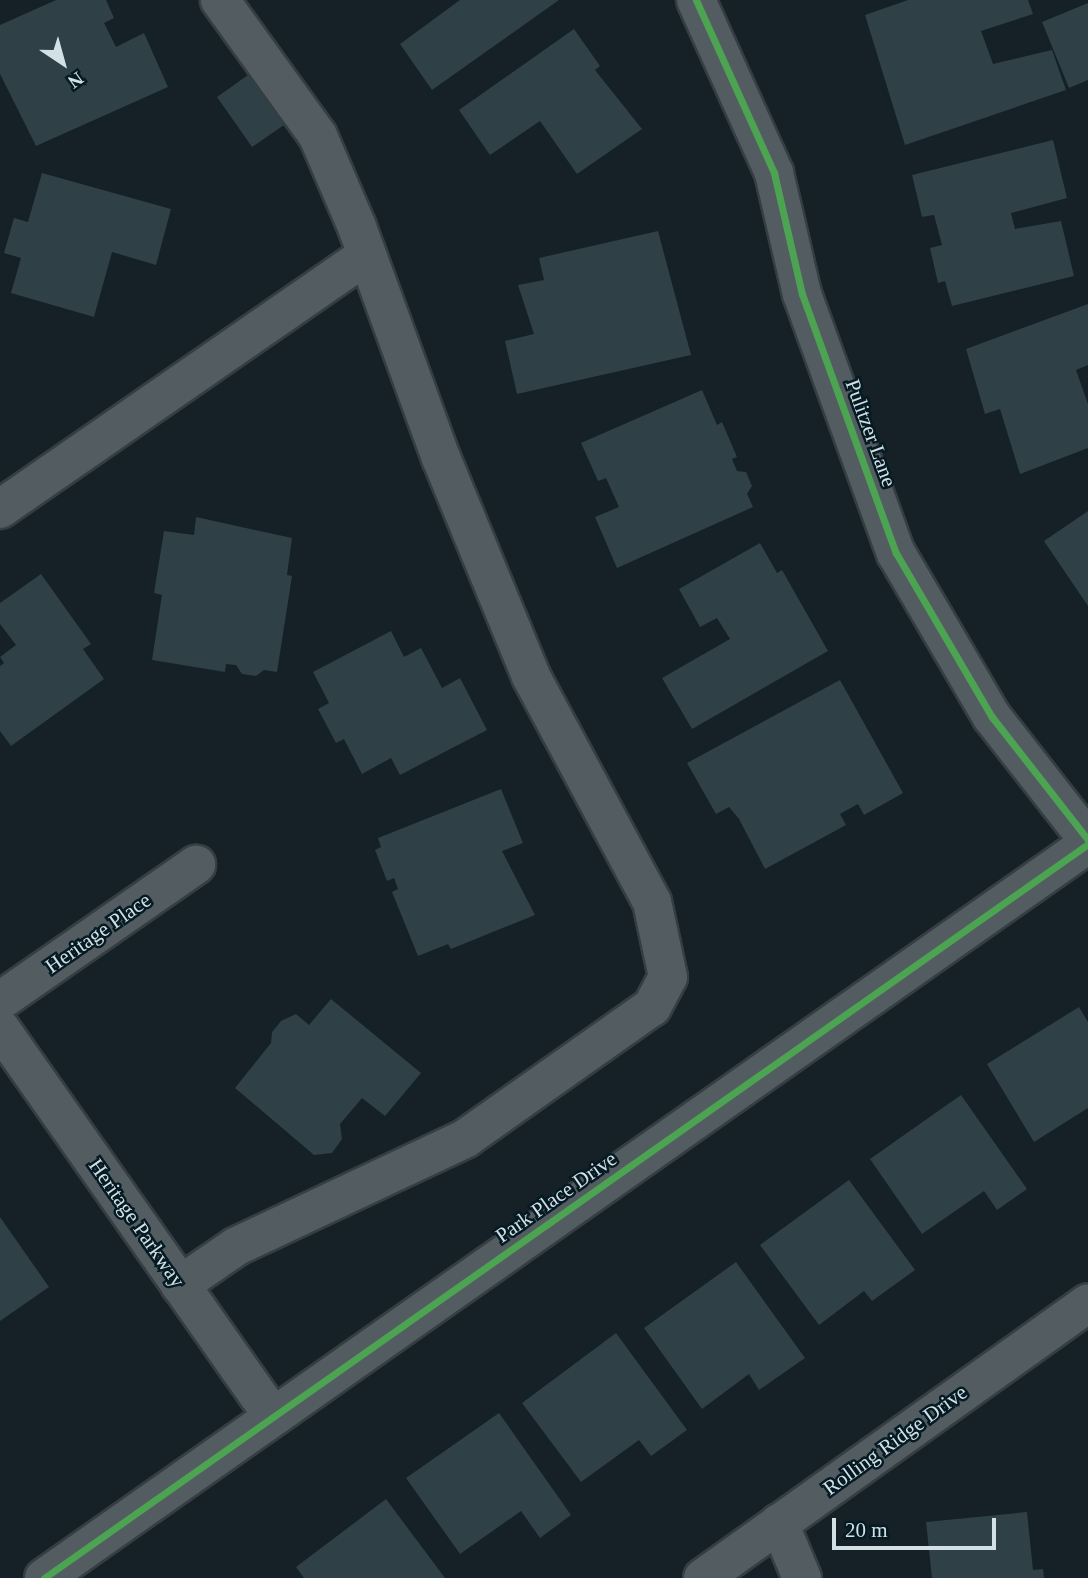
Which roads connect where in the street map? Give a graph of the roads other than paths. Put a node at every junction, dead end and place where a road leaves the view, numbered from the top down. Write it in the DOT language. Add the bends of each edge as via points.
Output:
graph roads {
  1 [pos="220,0"];
  2 [pos="696,0"];
  3 [pos="367,255"];
  4 [pos="0,509"];
  5 [pos="1088,842"];
  6 [pos="196,865"];
  7 [pos="0,1001"];
  8 [pos="0,1028"];
  9 [pos="180,1285"];
  10 [pos="1083,1319"];
  11 [pos="273,1417"];
  12 [pos="779,1523"];
  13 [pos="44,1578"];
  14 [pos="703,1578"];
  15 [pos="802,1578"];
  1 -- 3 [label="street" via="318,136"];
  2 -- 5 [label="street, Pulitzer Lane" via="774,173 802,295 896,554 992,717"];
  3 -- 4 [label="street"];
  3 -- 9 [label="street" via="441,458 531,676 652,902 668,977 652,1007 466,1139 237,1246"];
  5 -- 11 [label="street, Park Place Drive"];
  6 -- 7 [label="street, Heritage Place"];
  8 -- 9 [label="street, Heritage Parkway"];
  9 -- 11 [label="street, Heritage Parkway"];
  10 -- 12 [label="street, Rolling Ridge Drive"];
  11 -- 13 [label="street, Park Place Drive"];
  12 -- 14 [label="street, Rolling Ridge Drive"];
  12 -- 15 [label="street"];
}
